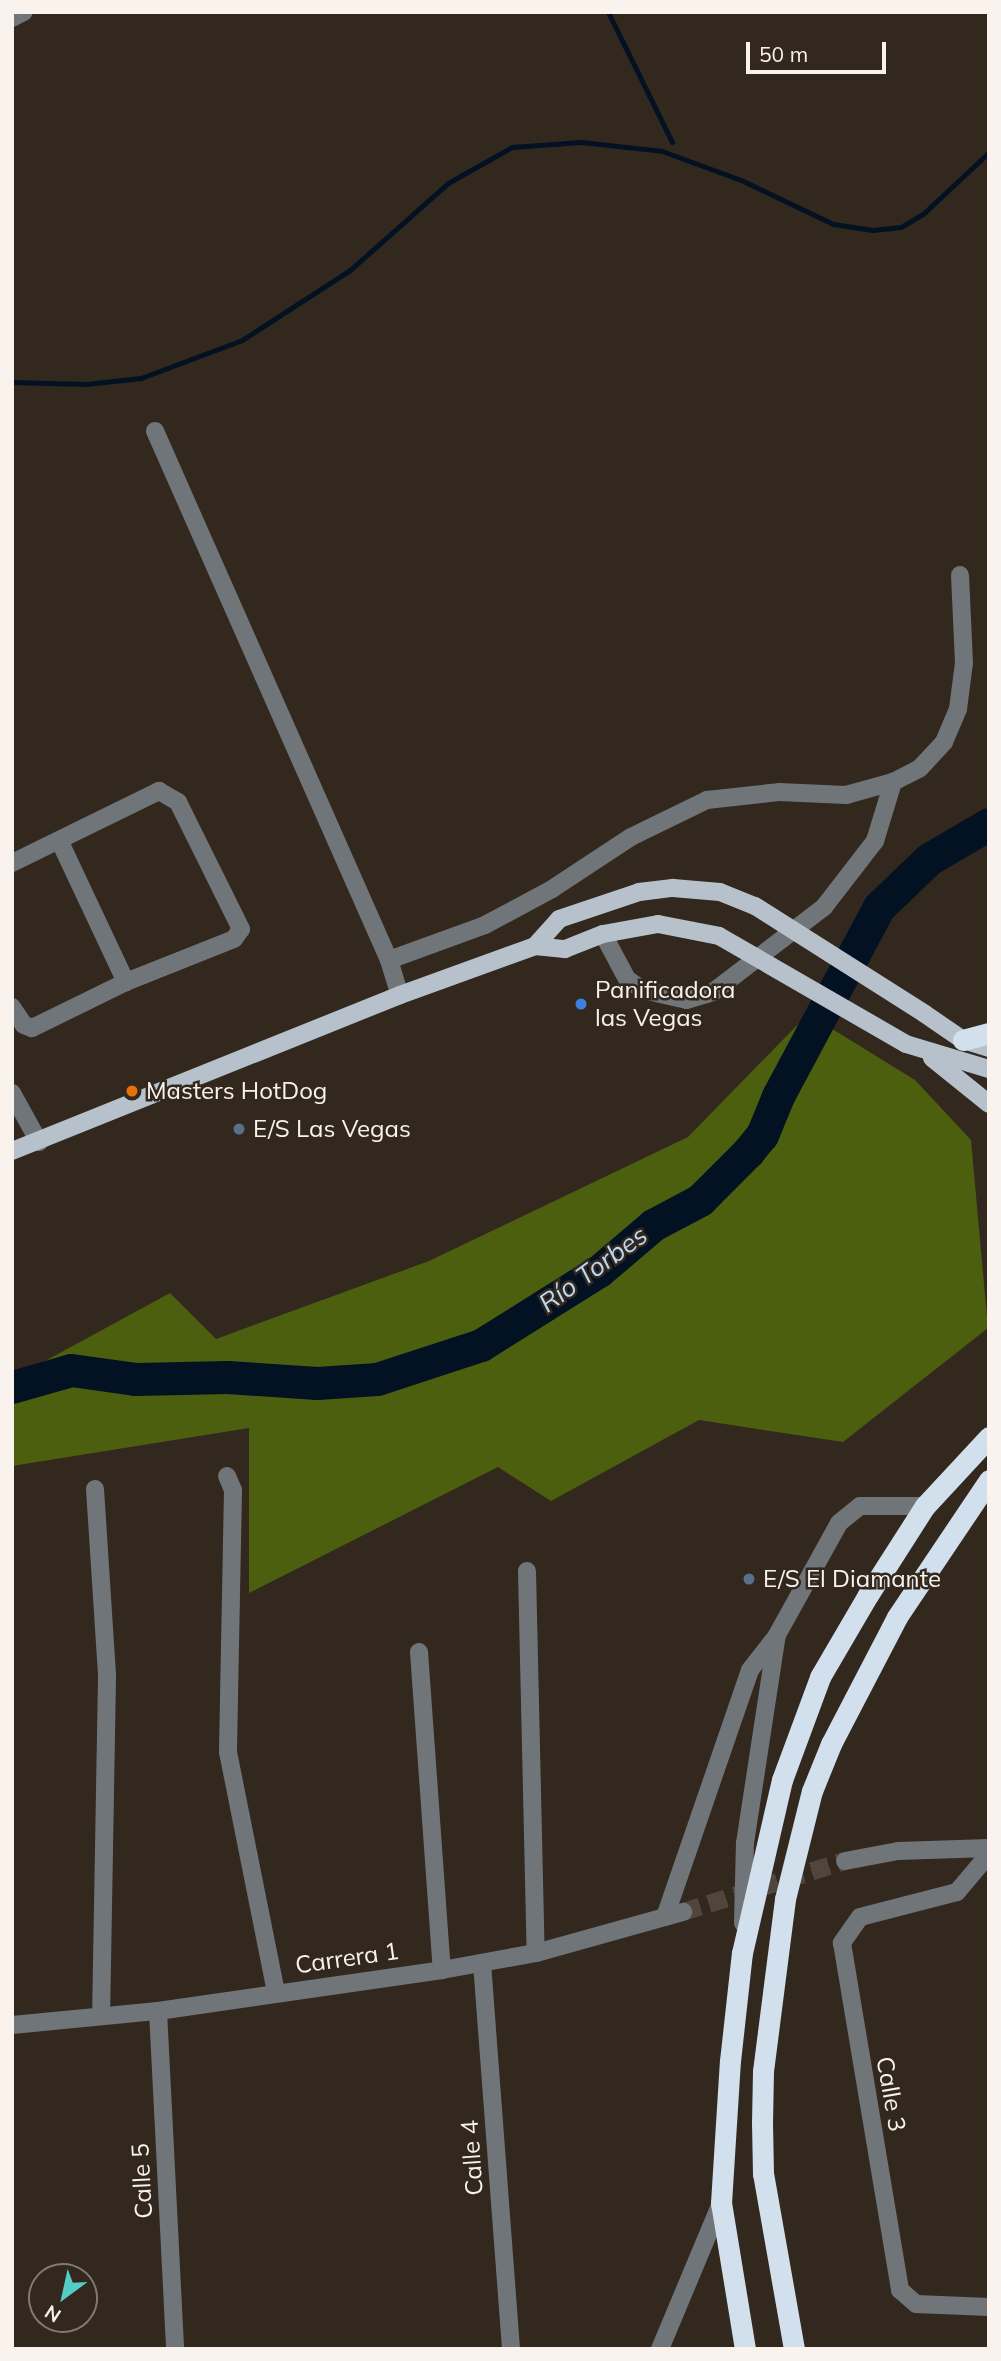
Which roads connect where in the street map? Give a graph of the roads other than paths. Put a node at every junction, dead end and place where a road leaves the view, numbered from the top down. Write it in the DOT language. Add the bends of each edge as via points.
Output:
graph roads {
  1 [pos="24,12"];
  2 [pos="12,18"];
  3 [pos="155,431"];
  4 [pos="960,575"];
  5 [pos="892,782"];
  6 [pos="60,842"];
  7 [pos="12,863"];
  8 [pos="603,934"];
  9 [pos="535,946"];
  10 [pos="388,960"];
  11 [pos="126,982"];
  12 [pos="400,995"];
  13 [pos="12,1007"];
  14 [pos="989,1032"];
  15 [pos="963,1040"];
  16 [pos="989,1048"];
  17 [pos="924,1051"];
  18 [pos="989,1069"];
  19 [pos="12,1093"];
  20 [pos="989,1104"];
  21 [pos="39,1142"];
  22 [pos="12,1151"];
  23 [pos="989,1437"];
  24 [pos="227,1476"];
  25 [pos="989,1480"];
  26 [pos="95,1489"];
  27 [pos="925,1506"];
  28 [pos="989,1506"];
  29 [pos="956,1524"];
  30 [pos="527,1571"];
  31 [pos="777,1635"];
  32 [pos="419,1652"];
  33 [pos="989,1848"];
  34 [pos="989,1854"];
  35 [pos="845,1861"];
  36 [pos="683,1912"];
  37 [pos="665,1917"];
  38 [pos="536,1953"];
  39 [pos="742,1953"];
  40 [pos="481,1964"];
  41 [pos="442,1970"];
  42 [pos="276,1993"];
  43 [pos="158,2011"];
  44 [pos="101,2016"];
  45 [pos="12,2025"];
  46 [pos="721,2203"];
  47 [pos="989,2307"];
  48 [pos="175,2349"];
  49 [pos="511,2349"];
  50 [pos="660,2349"];
  51 [pos="745,2349"];
  52 [pos="794,2349"];
  1 -- 2 [label="street"];
  3 -- 10 [label="street"];
  4 -- 5 [label="street" via="964,663 958,709 944,742 920,768"];
  5 -- 8 [label="street" via="875,841 824,907 713,992 687,1000 643,990 627,979"];
  5 -- 10 [label="street" via="846,795 779,792 707,800 631,837 552,889 485,925"];
  6 -- 7 [label="street"];
  6 -- 11 [label="street"];
  6 -- 11 [label="street" via="147,793 171,796 240,919 241,929 234,939"];
  8 -- 9 [label="main road" via="565,949"];
  8 -- 17 [label="main road, bridge" via="658,925 719,936"];
  9 -- 12 [label="main road"];
  9 -- 15 [label="main road, bridge" via="559,919 639,892 673,888 720,892 755,906"];
  10 -- 12 [label="street"];
  11 -- 13 [label="street" via="32,1028 24,1025"];
  12 -- 21 [label="main road"];
  14 -- 15 [label="highway"];
  15 -- 16 [label="main road"];
  17 -- 18 [label="main road"];
  17 -- 20 [label="main road"];
  19 -- 21 [label="street"];
  21 -- 22 [label="main road"];
  23 -- 27 [label="highway"];
  24 -- 42 [label="street" via="233,1490 228,1752"];
  25 -- 29 [label="highway"];
  26 -- 44 [label="street" via="107,1677"];
  27 -- 31 [label="street" via="860,1506 839,1523"];
  27 -- 39 [label="highway" via="820,1677 782,1780"];
  28 -- 29 [label="highway"];
  29 -- 52 [label="highway" via="897,1617 831,1744 812,1791 785,1899 763,2071 763,2174"];
  30 -- 38 [label="street"];
  31 -- 37 [label="street" via="750,1670"];
  31 -- 39 [label="street" via="745,1843"];
  32 -- 41 [label="street"];
  33 -- 35 [label="street" via="898,1851"];
  34 -- 47 [label="street, Calle 3" via="957,1892 860,1917 842,1944 900,2290 916,2304"];
  36 -- 37 [label="street, Carrera 1"];
  37 -- 38 [label="street, Carrera 1"];
  38 -- 40 [label="street, Carrera 1"];
  39 -- 46 [label="highway"];
  40 -- 41 [label="street, Carrera 1"];
  40 -- 49 [label="street, Calle 4"];
  41 -- 42 [label="street, Carrera 1"];
  42 -- 43 [label="street, Carrera 1"];
  43 -- 44 [label="street, Carrera 1"];
  43 -- 48 [label="street, Calle 5"];
  44 -- 45 [label="street, Carrera 1"];
  46 -- 50 [label="street"];
  46 -- 51 [label="highway"];
}
